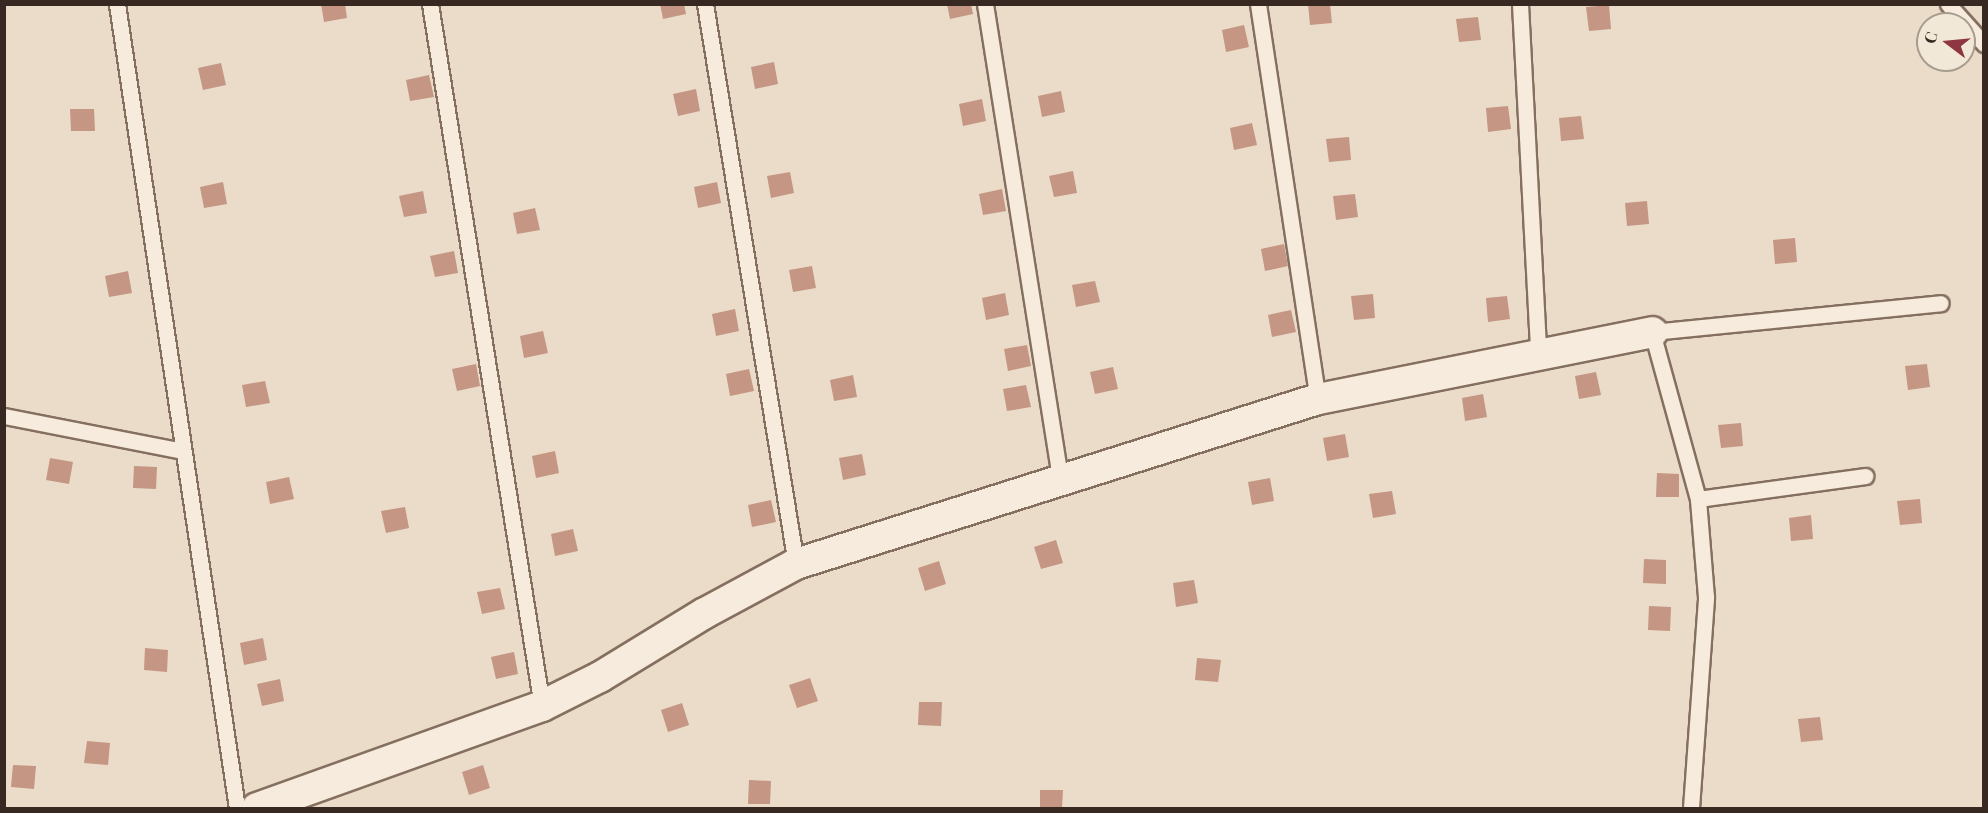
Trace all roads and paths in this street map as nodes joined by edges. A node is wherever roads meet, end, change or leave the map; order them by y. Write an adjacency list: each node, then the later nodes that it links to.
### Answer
1 (117, 4): 14 (lane)
2 (430, 4): 19 (lane)
3 (705, 4): 18 (lane)
4 (985, 4): 16 (lane)
5 (1258, 4): 12 (lane)
6 (1520, 4): 11 (lane)
7 (1948, 4): 8 (lane)
8 (1983, 44)
9 (1941, 303): 10 (lane)
10 (1652, 332): 11 (street); 17 (lane)
11 (1538, 352): 12 (street)
12 (1318, 399): 16 (street)
13 (4, 416): 14 (lane)
14 (183, 451): 20 (lane)
15 (1865, 476): 17 (lane)
16 (1061, 483): 18 (street)
17 (1698, 499): 22 (lane)
18 (796, 564): 19 (street)
19 (542, 706): 21 (street)
20 (237, 808)
21 (256, 808)
22 (1691, 808)

